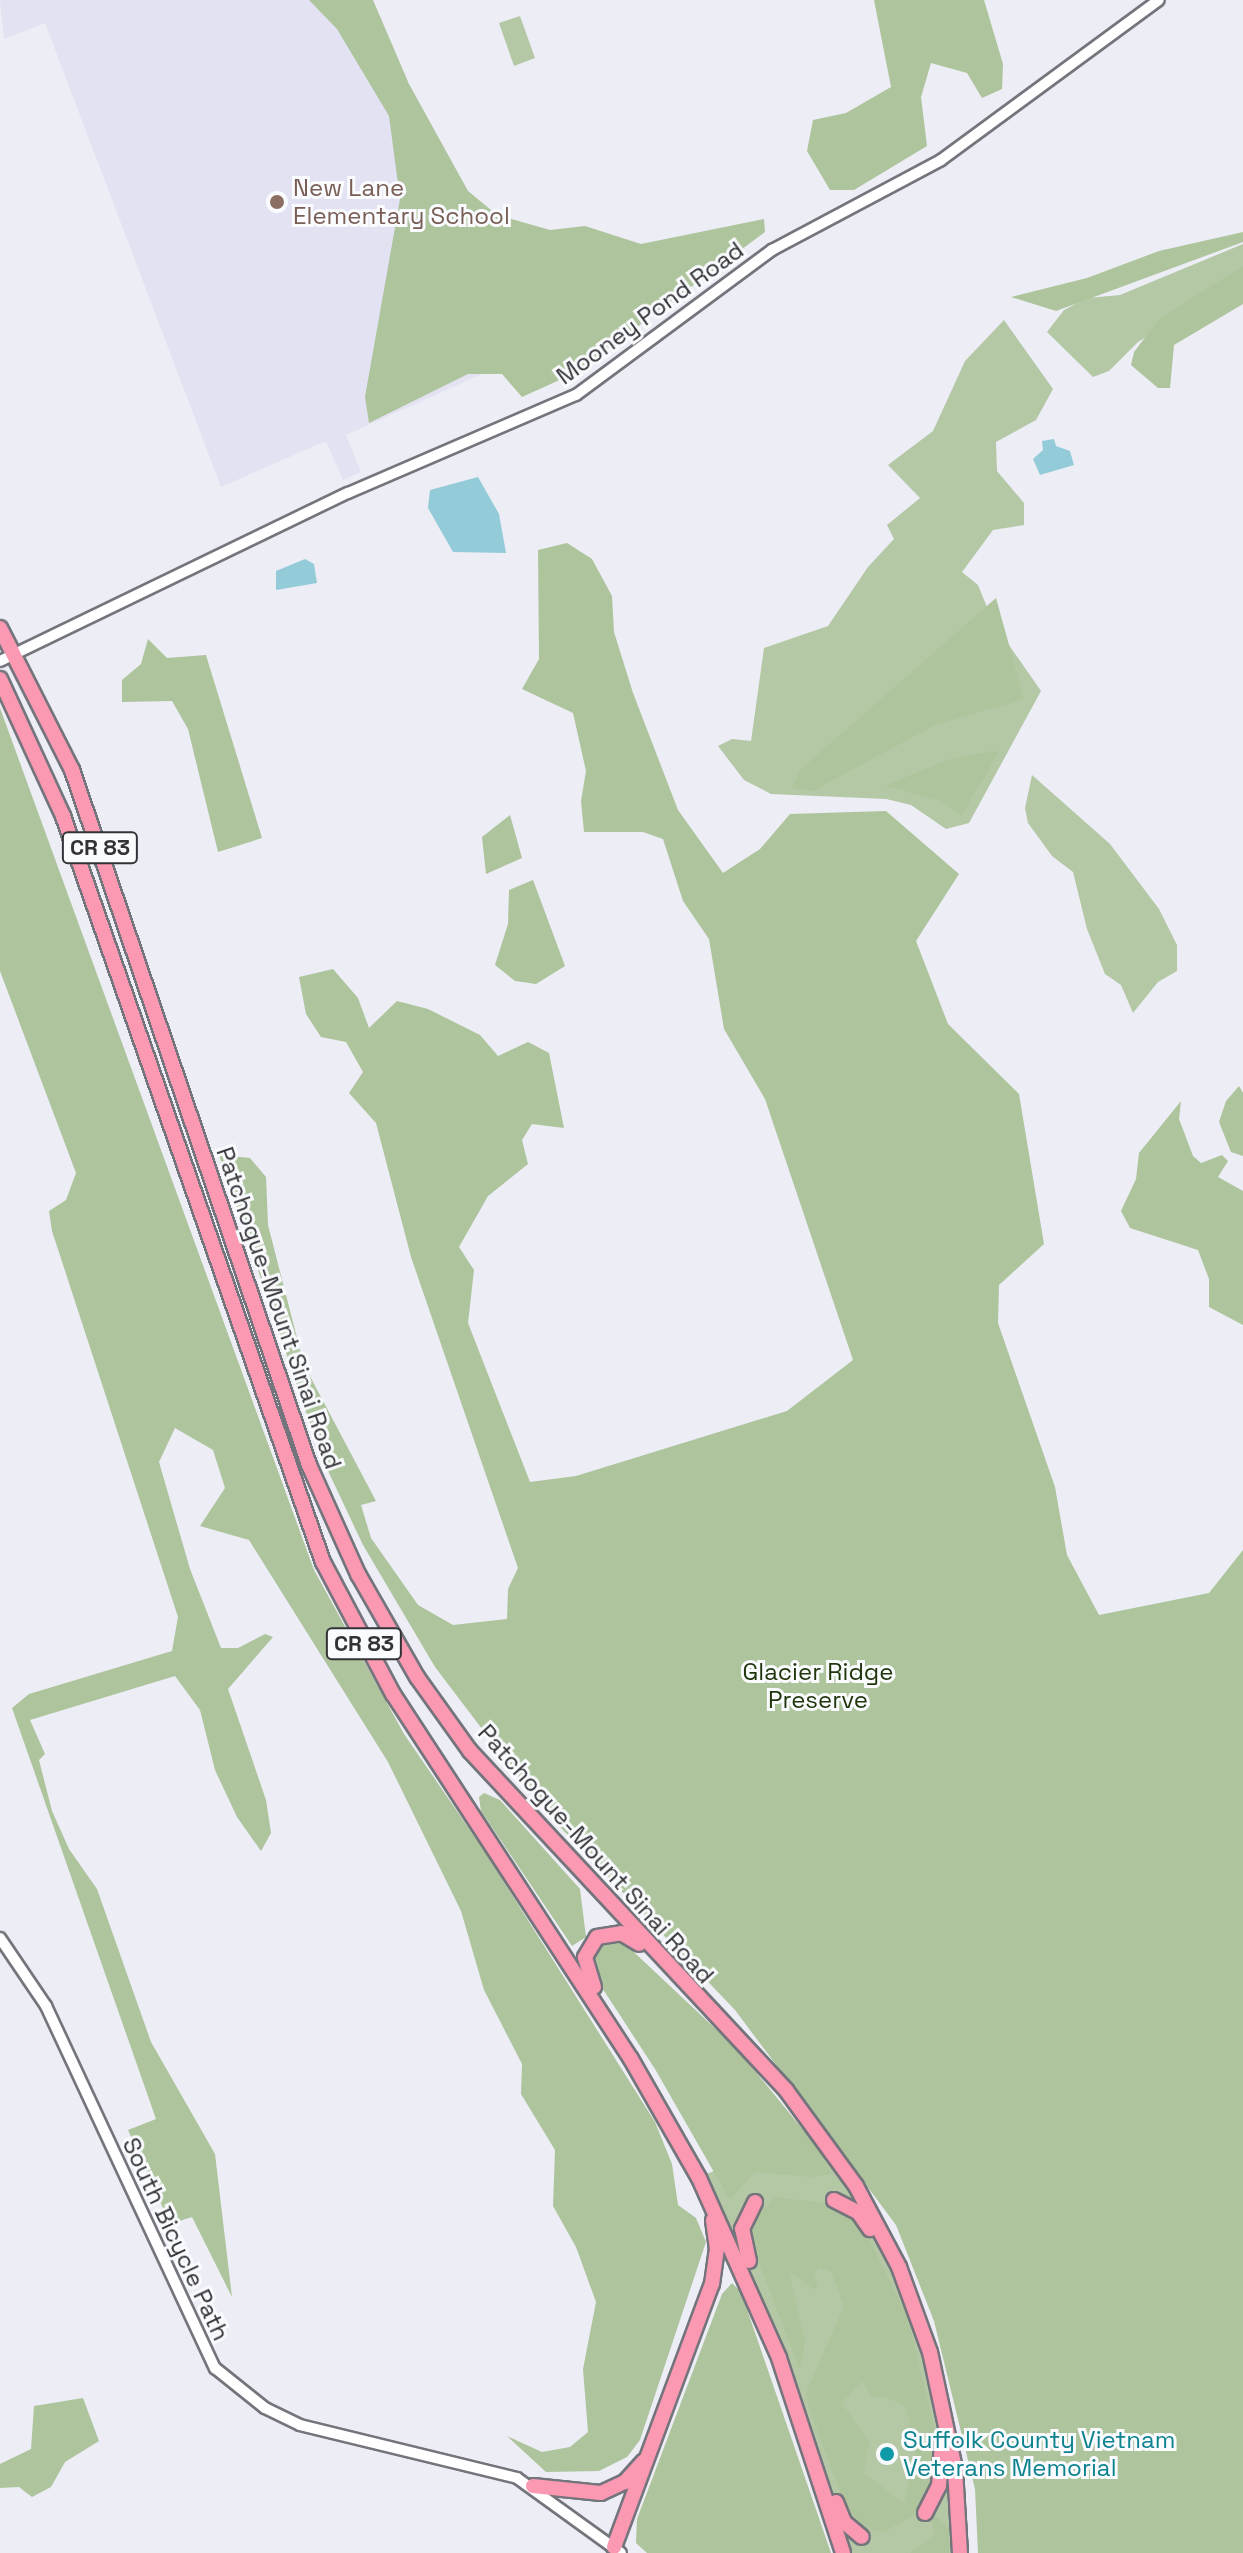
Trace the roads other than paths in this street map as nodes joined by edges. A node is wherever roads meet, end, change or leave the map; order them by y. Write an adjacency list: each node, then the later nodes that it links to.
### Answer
1 (1159, 0): 3 (street, Mooney Pond Road)
2 (0, 628): 3 (highway, Patchogue-Mount Sinai Road / CR 83)
3 (15, 653): 4 (street, Mooney Pond Road); 7 (highway, Patchogue-Mount Sinai Road / CR 83)
4 (0, 661)
5 (0, 679): 8 (highway, Patchogue-Mount Sinai Road / CR 83)
6 (0, 1938): 17 (street, South Bicycle Path)
7 (706, 2007): 8 (highway); 12 (highway, Patchogue-Mount Sinai Road / CR 83)
8 (631, 2059): 9 (highway, Patchogue-Mount Sinai Road / CR 83)
9 (699, 2178): 13 (highway, Patchogue-Mount Sinai Road / CR 83); 16 (highway)
10 (834, 2200): 12 (highway)
11 (755, 2202): 13 (highway)
12 (899, 2267): 14 (highway, Patchogue-Mount Sinai Road / CR 83)
13 (766, 2323): 15 (highway, Patchogue-Mount Sinai Road / CR 83)
14 (938, 2382): 18 (highway); 22 (highway, Patchogue-Mount Sinai Road / CR 83)
15 (807, 2436): 19 (highway); 21 (highway, Patchogue-Mount Sinai Road / CR 83)
16 (653, 2447): 17 (highway); 20 (highway)
17 (533, 2486): 20 (street, South Bicycle Path)
18 (925, 2513)
19 (862, 2537)
20 (618, 2550)
21 (843, 2553)
22 (960, 2553)

